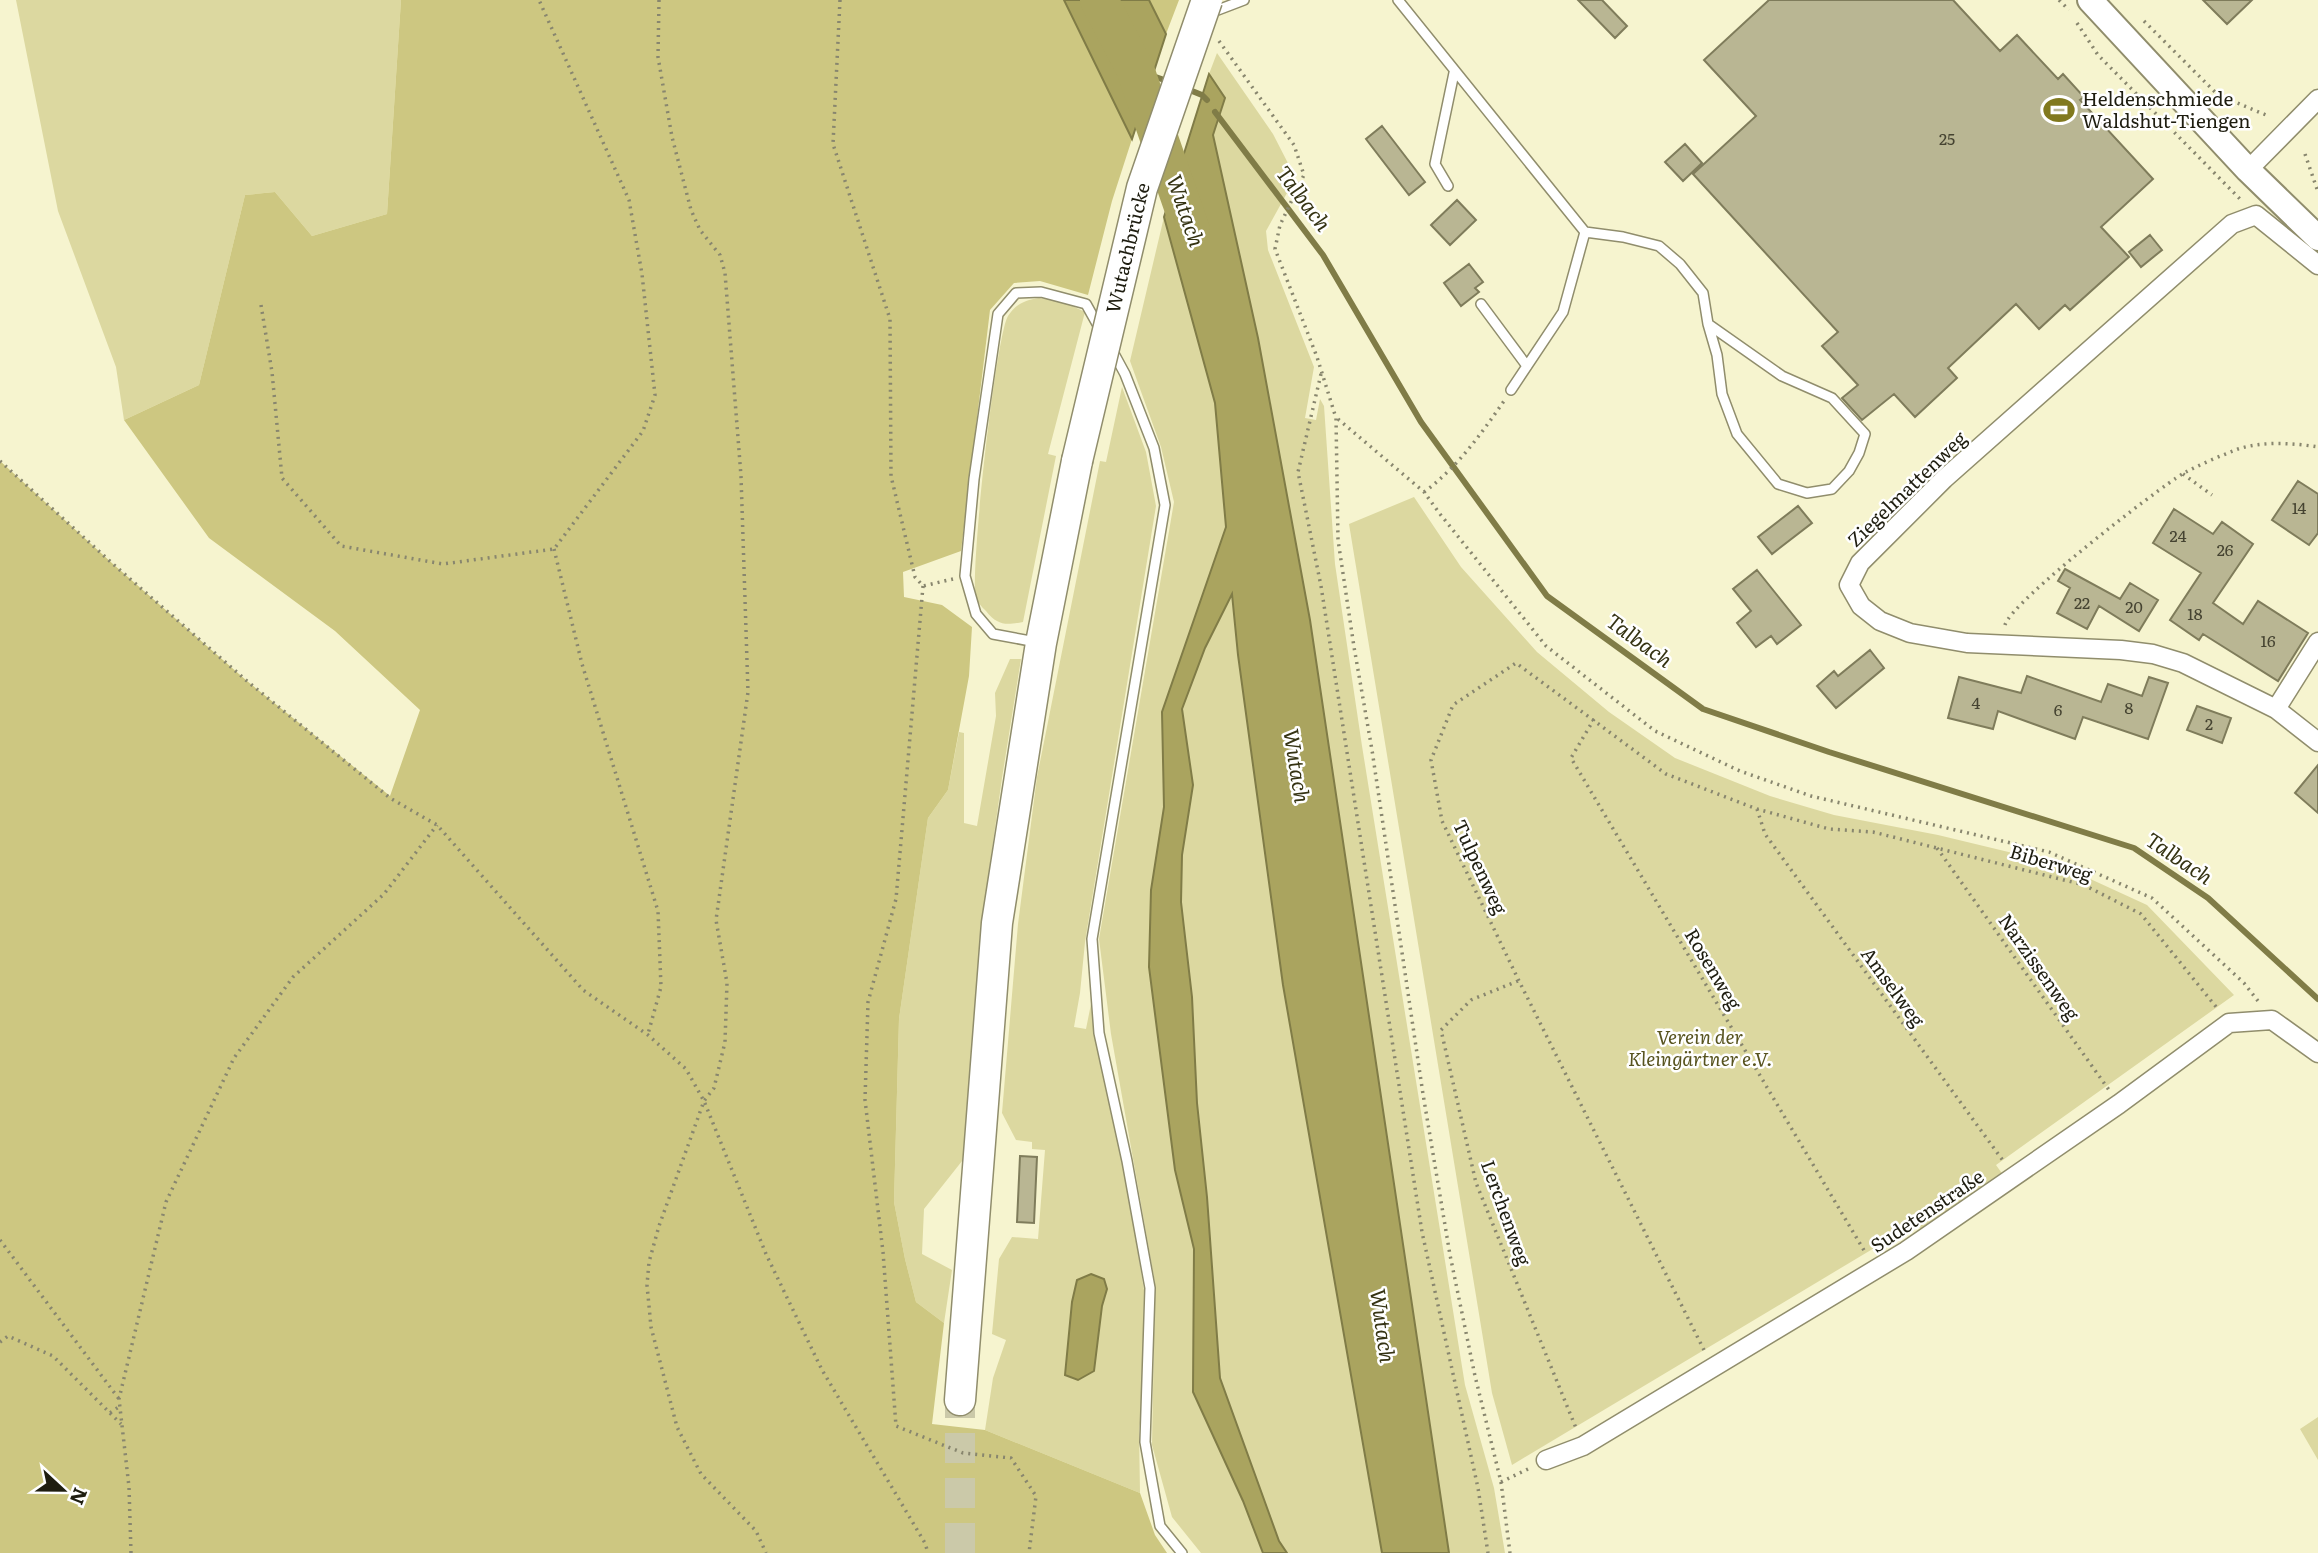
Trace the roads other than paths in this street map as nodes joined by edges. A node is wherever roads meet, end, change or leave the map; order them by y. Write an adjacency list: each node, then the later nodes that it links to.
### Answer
1 (1244, 0): 4 (lane)
2 (1398, 0): 5 (lane)
3 (2090, 0): 7 (main road)
4 (1203, 8): 17 (highway, Wutachbrücke, bridge)
5 (1454, 72): 8 (lane); 9 (lane)
6 (2318, 99): 7 (street)
7 (2248, 170): 10 (main road)
8 (1448, 186)
9 (1584, 232): 13 (lane); 14 (lane)
10 (2318, 238)
11 (2318, 265): 18 (street, Ziegelmattenweg)
12 (1481, 304): 14 (lane)
13 (1708, 324): 13 (lane)
14 (1527, 366): 15 (lane)
15 (1511, 390)
16 (2318, 642): 18 (street)
17 (1041, 643): 21 (highway, Wutachbrücke); 23 (lane)
18 (2276, 709): 19 (street, Ziegelmattenweg)
19 (2318, 742)
20 (2318, 1053): 22 (street, Sudetenstraße)
21 (960, 1400)
22 (1546, 1460)
23 (1182, 1553)

